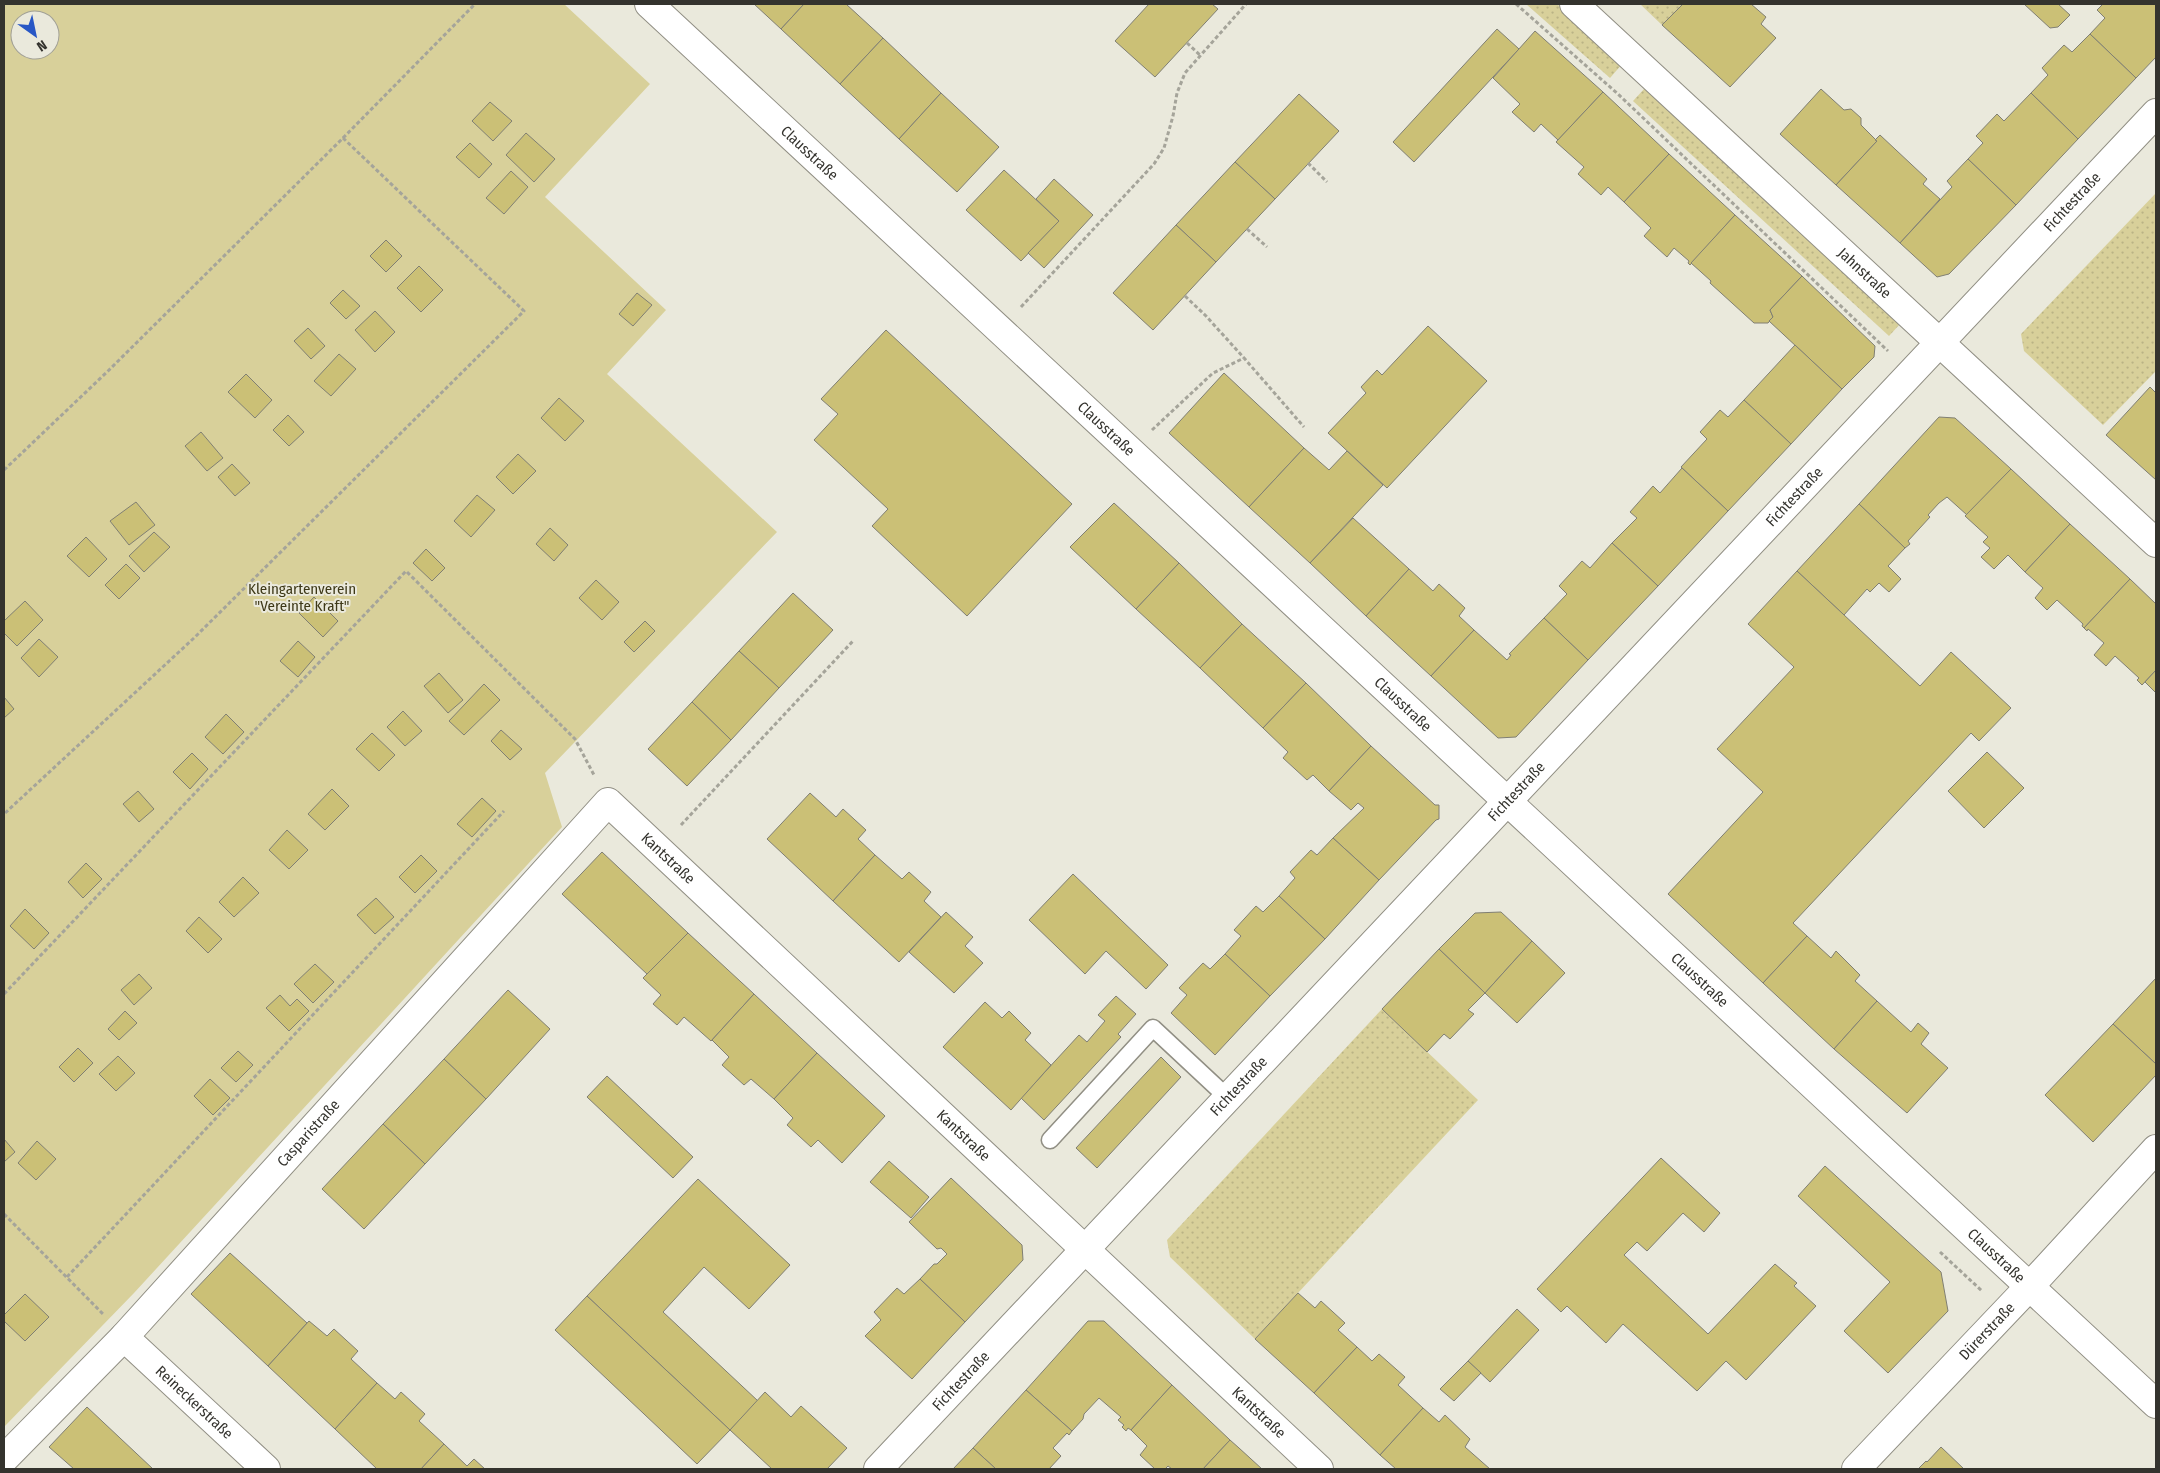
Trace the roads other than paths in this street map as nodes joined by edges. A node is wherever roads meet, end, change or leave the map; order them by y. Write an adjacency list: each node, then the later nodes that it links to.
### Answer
1 (649, 4): 6 (street, Clausstraße)
2 (1574, 4): 4 (street, Jahnstraße)
3 (2156, 113): 4 (street, Fichtestraße)
4 (1940, 343): 5 (street, Jahnstraße); 6 (street, Fichtestraße)
5 (2156, 543)
6 (1507, 801): 8 (street, Fichtestraße); 12 (street, Clausstraße)
7 (608, 802): 11 (street, Kantstraße); 13 (street, Casparistraße)
8 (1228, 1098): 9 (lane); 11 (street, Fichtestraße)
9 (1050, 1140)
10 (2156, 1149): 12 (street, Dürerstraße)
11 (1086, 1249): 17 (street, Fichtestraße); 18 (street, Kantstraße)
12 (2030, 1286): 14 (street, Clausstraße); 19 (street, Dürerstraße)
13 (124, 1337): 15 (street, Casparistraße); 16 (street, Reineckerstraße)
14 (2156, 1404)
15 (4, 1459)
16 (266, 1469)
17 (878, 1469)
18 (1320, 1469)
19 (1856, 1469)

